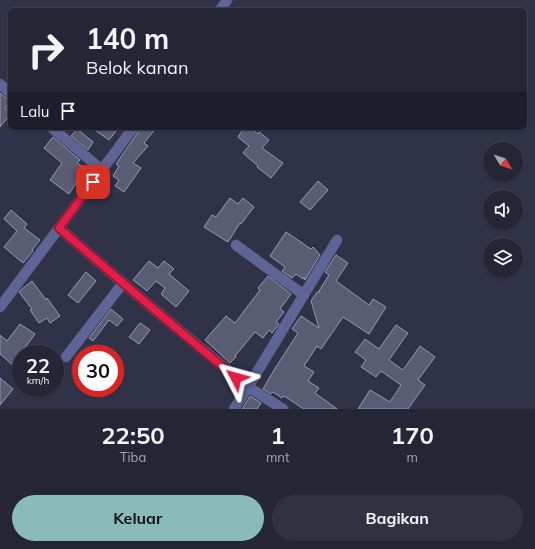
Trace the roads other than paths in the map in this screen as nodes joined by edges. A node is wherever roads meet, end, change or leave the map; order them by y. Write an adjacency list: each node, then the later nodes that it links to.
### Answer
1 (0, 84): 2 (street)
2 (8, 90)
3 (54, 130): 5 (street)
4 (132, 130): 5 (street)
5 (102, 170): 6 (street)
6 (59, 228): 9 (street); 11 (street)
7 (337, 240): 10 (street)
8 (236, 245): 10 (street)
9 (123, 283): 12 (street); 13 (street)
10 (304, 295): 13 (street)
11 (0, 307)
12 (66, 357)
13 (248, 387): 14 (street); 15 (street)
14 (234, 409)
15 (283, 409)

